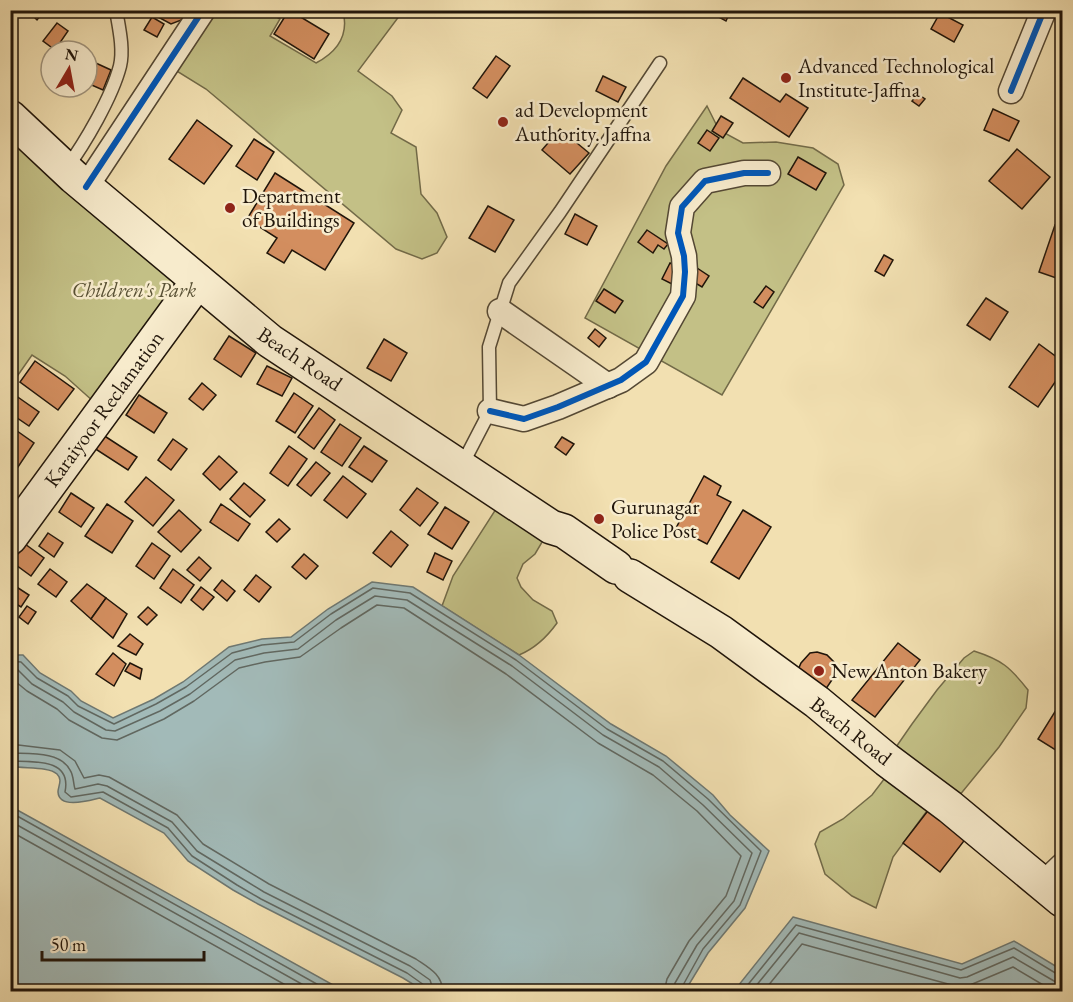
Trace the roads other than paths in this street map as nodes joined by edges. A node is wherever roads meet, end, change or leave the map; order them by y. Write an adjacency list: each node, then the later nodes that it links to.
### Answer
1 (116, 10): 8 (lane)
2 (203, 10): 8 (street)
3 (1044, 10): 5 (street)
4 (660, 63): 10 (lane)
5 (1011, 91)
6 (10, 117): 8 (main road, Beach Road)
7 (768, 173): 11 (street)
8 (76, 178): 9 (main road, Beach Road)
9 (198, 281): 13 (main road, Beach Road); 14 (main road, Karaiyoor Reclamation)
10 (500, 311): 11 (street); 12 (lane)
11 (608, 386): 12 (street)
12 (490, 411): 13 (lane)
13 (462, 466): 15 (main road, Beach Road)
14 (10, 538)
15 (1056, 883)

